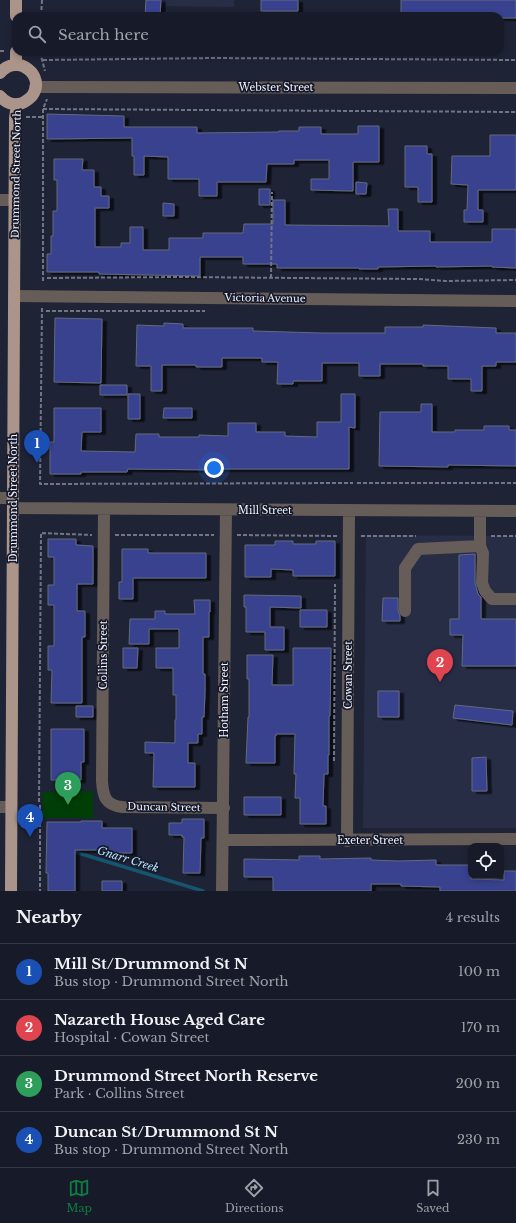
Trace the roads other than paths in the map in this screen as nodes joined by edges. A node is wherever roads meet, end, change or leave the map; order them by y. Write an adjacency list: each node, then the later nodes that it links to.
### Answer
1 (16, 0): 2 (main road)
2 (16, 12)
3 (16, 56): 4 (main road)
4 (16, 64): 5 (main road); 6 (main road)
5 (0, 73)
6 (35, 87): 7 (street, Webster Street); 9 (main road)
7 (516, 88)
8 (0, 96): 9 (main road)
9 (17, 104): 11 (main road, Drummond Street North)
10 (0, 200): 11 (street)
11 (14, 200): 12 (main road, Drummond Street North)
12 (14, 296): 13 (street, Victoria Avenue); 15 (main road, Drummond Street North)
13 (516, 301)
14 (0, 498): 15 (street, Mill Street)
15 (13, 503): 16 (street, Mill Street); 25 (main road, Drummond Street North)
16 (104, 509): 17 (street, Mill Street); 24 (street, Collins Street)
17 (226, 510): 18 (street, Mill Street); 26 (street, Hotham Street)
18 (349, 510): 19 (street, Mill Street); 29 (street, Cowan Street)
19 (480, 510): 20 (street, Mill Street); 21 (street)
20 (516, 511)
21 (480, 546): 22 (street); 23 (street)
22 (516, 600)
23 (405, 611)
24 (107, 801): 26 (street, Duncan Street)
25 (6, 807): 30 (main road, Drummond Street North)
26 (224, 808): 28 (street, Hotham Street)
27 (516, 839): 29 (street, Exeter Street)
28 (223, 840): 29 (street, Exeter Street); 31 (street, Hotham Street)
29 (347, 841)
30 (11, 891)
31 (222, 891)

